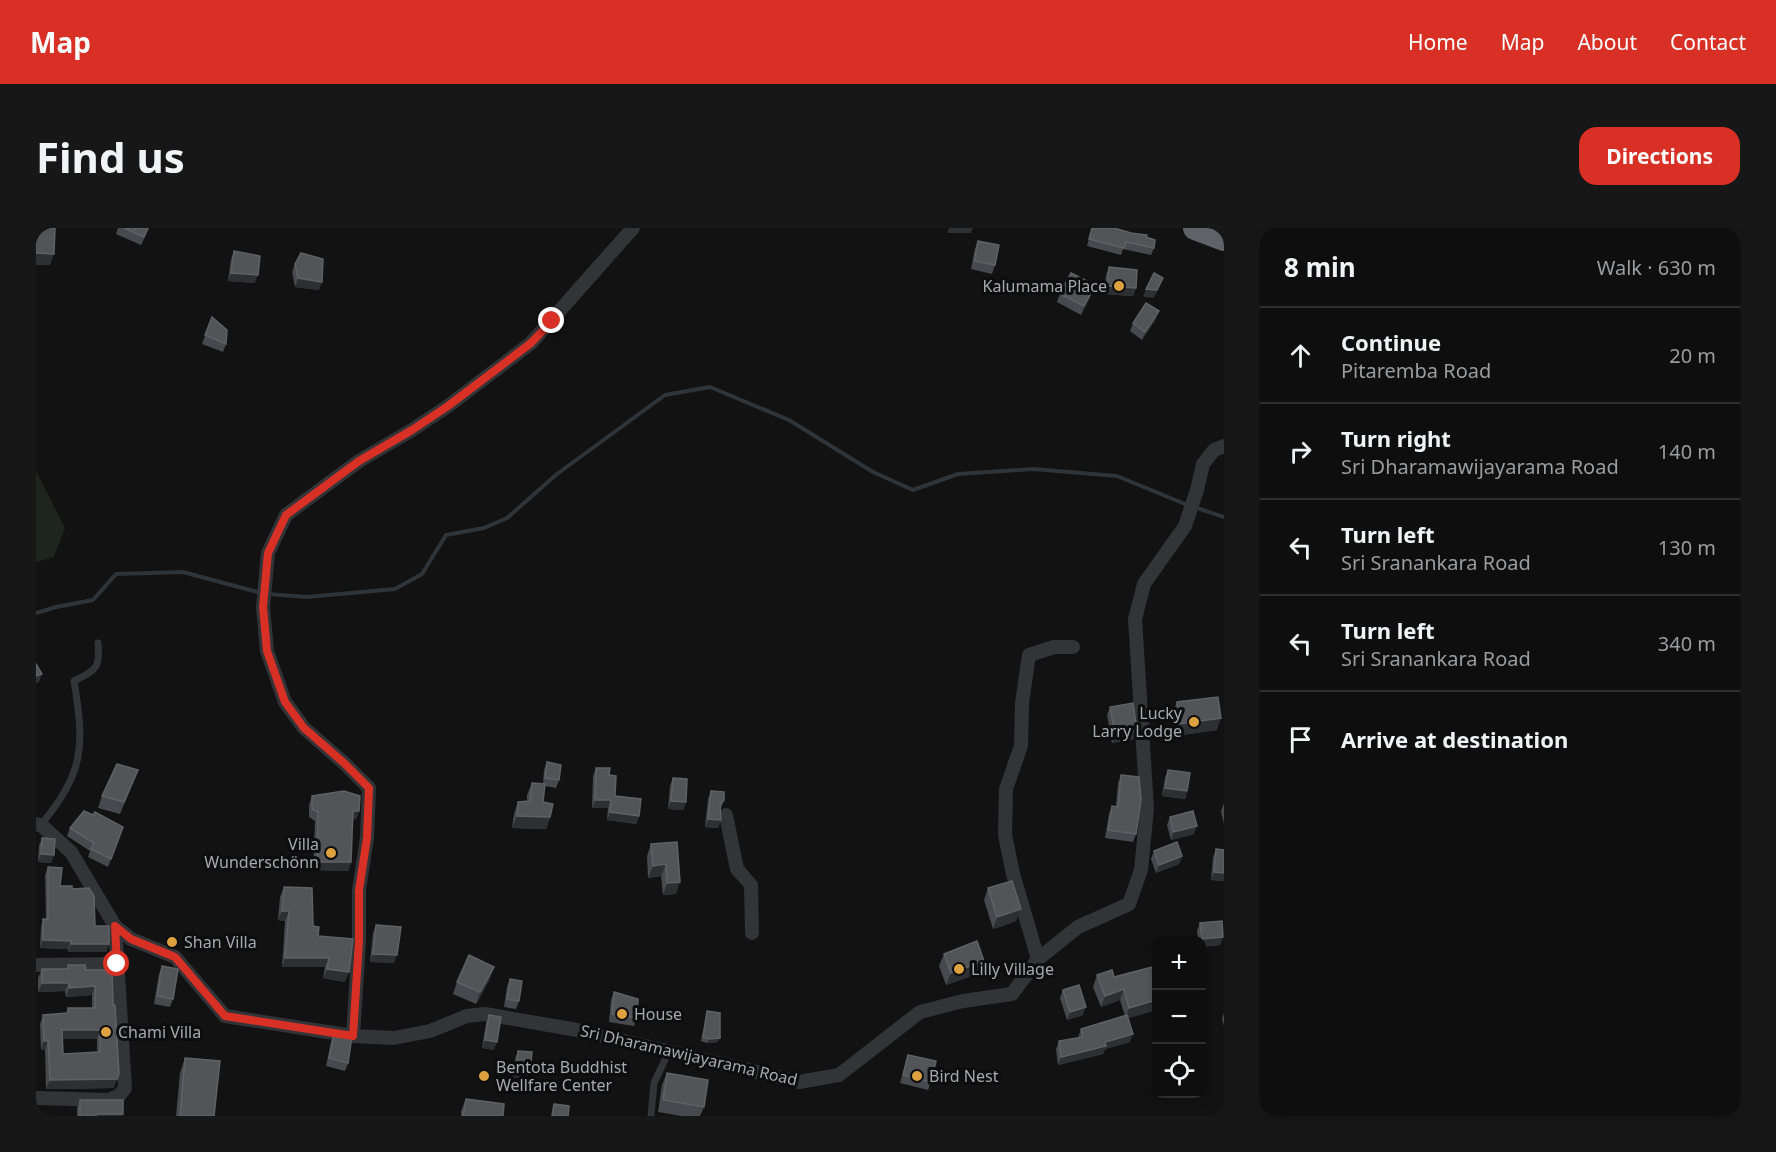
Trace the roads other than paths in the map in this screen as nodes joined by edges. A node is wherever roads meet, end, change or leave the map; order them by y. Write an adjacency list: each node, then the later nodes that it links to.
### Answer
1 (633, 228): 14 (street)
2 (1195, 228): 3 (highway)
3 (1224, 239)
4 (1224, 446): 11 (street, Sri Dharamawijayarama Road)
5 (98, 643): 8 (lane)
6 (1073, 648): 11 (street)
7 (726, 815): 10 (street)
8 (38, 825): 9 (street, Sri Dharamawijayarama Road)
9 (115, 926): 12 (street); 14 (street, Sri Dharamawijayarama Road)
10 (752, 933)
11 (1038, 959): 15 (street, Sri Dharamawijayarama Road)
12 (117, 964): 13 (street); 16 (street)
13 (36, 965)
14 (353, 1036): 15 (street, Sri Dharamawijayarama Road)
15 (669, 1051): 17 (lane)
16 (36, 1098)
17 (651, 1116)

